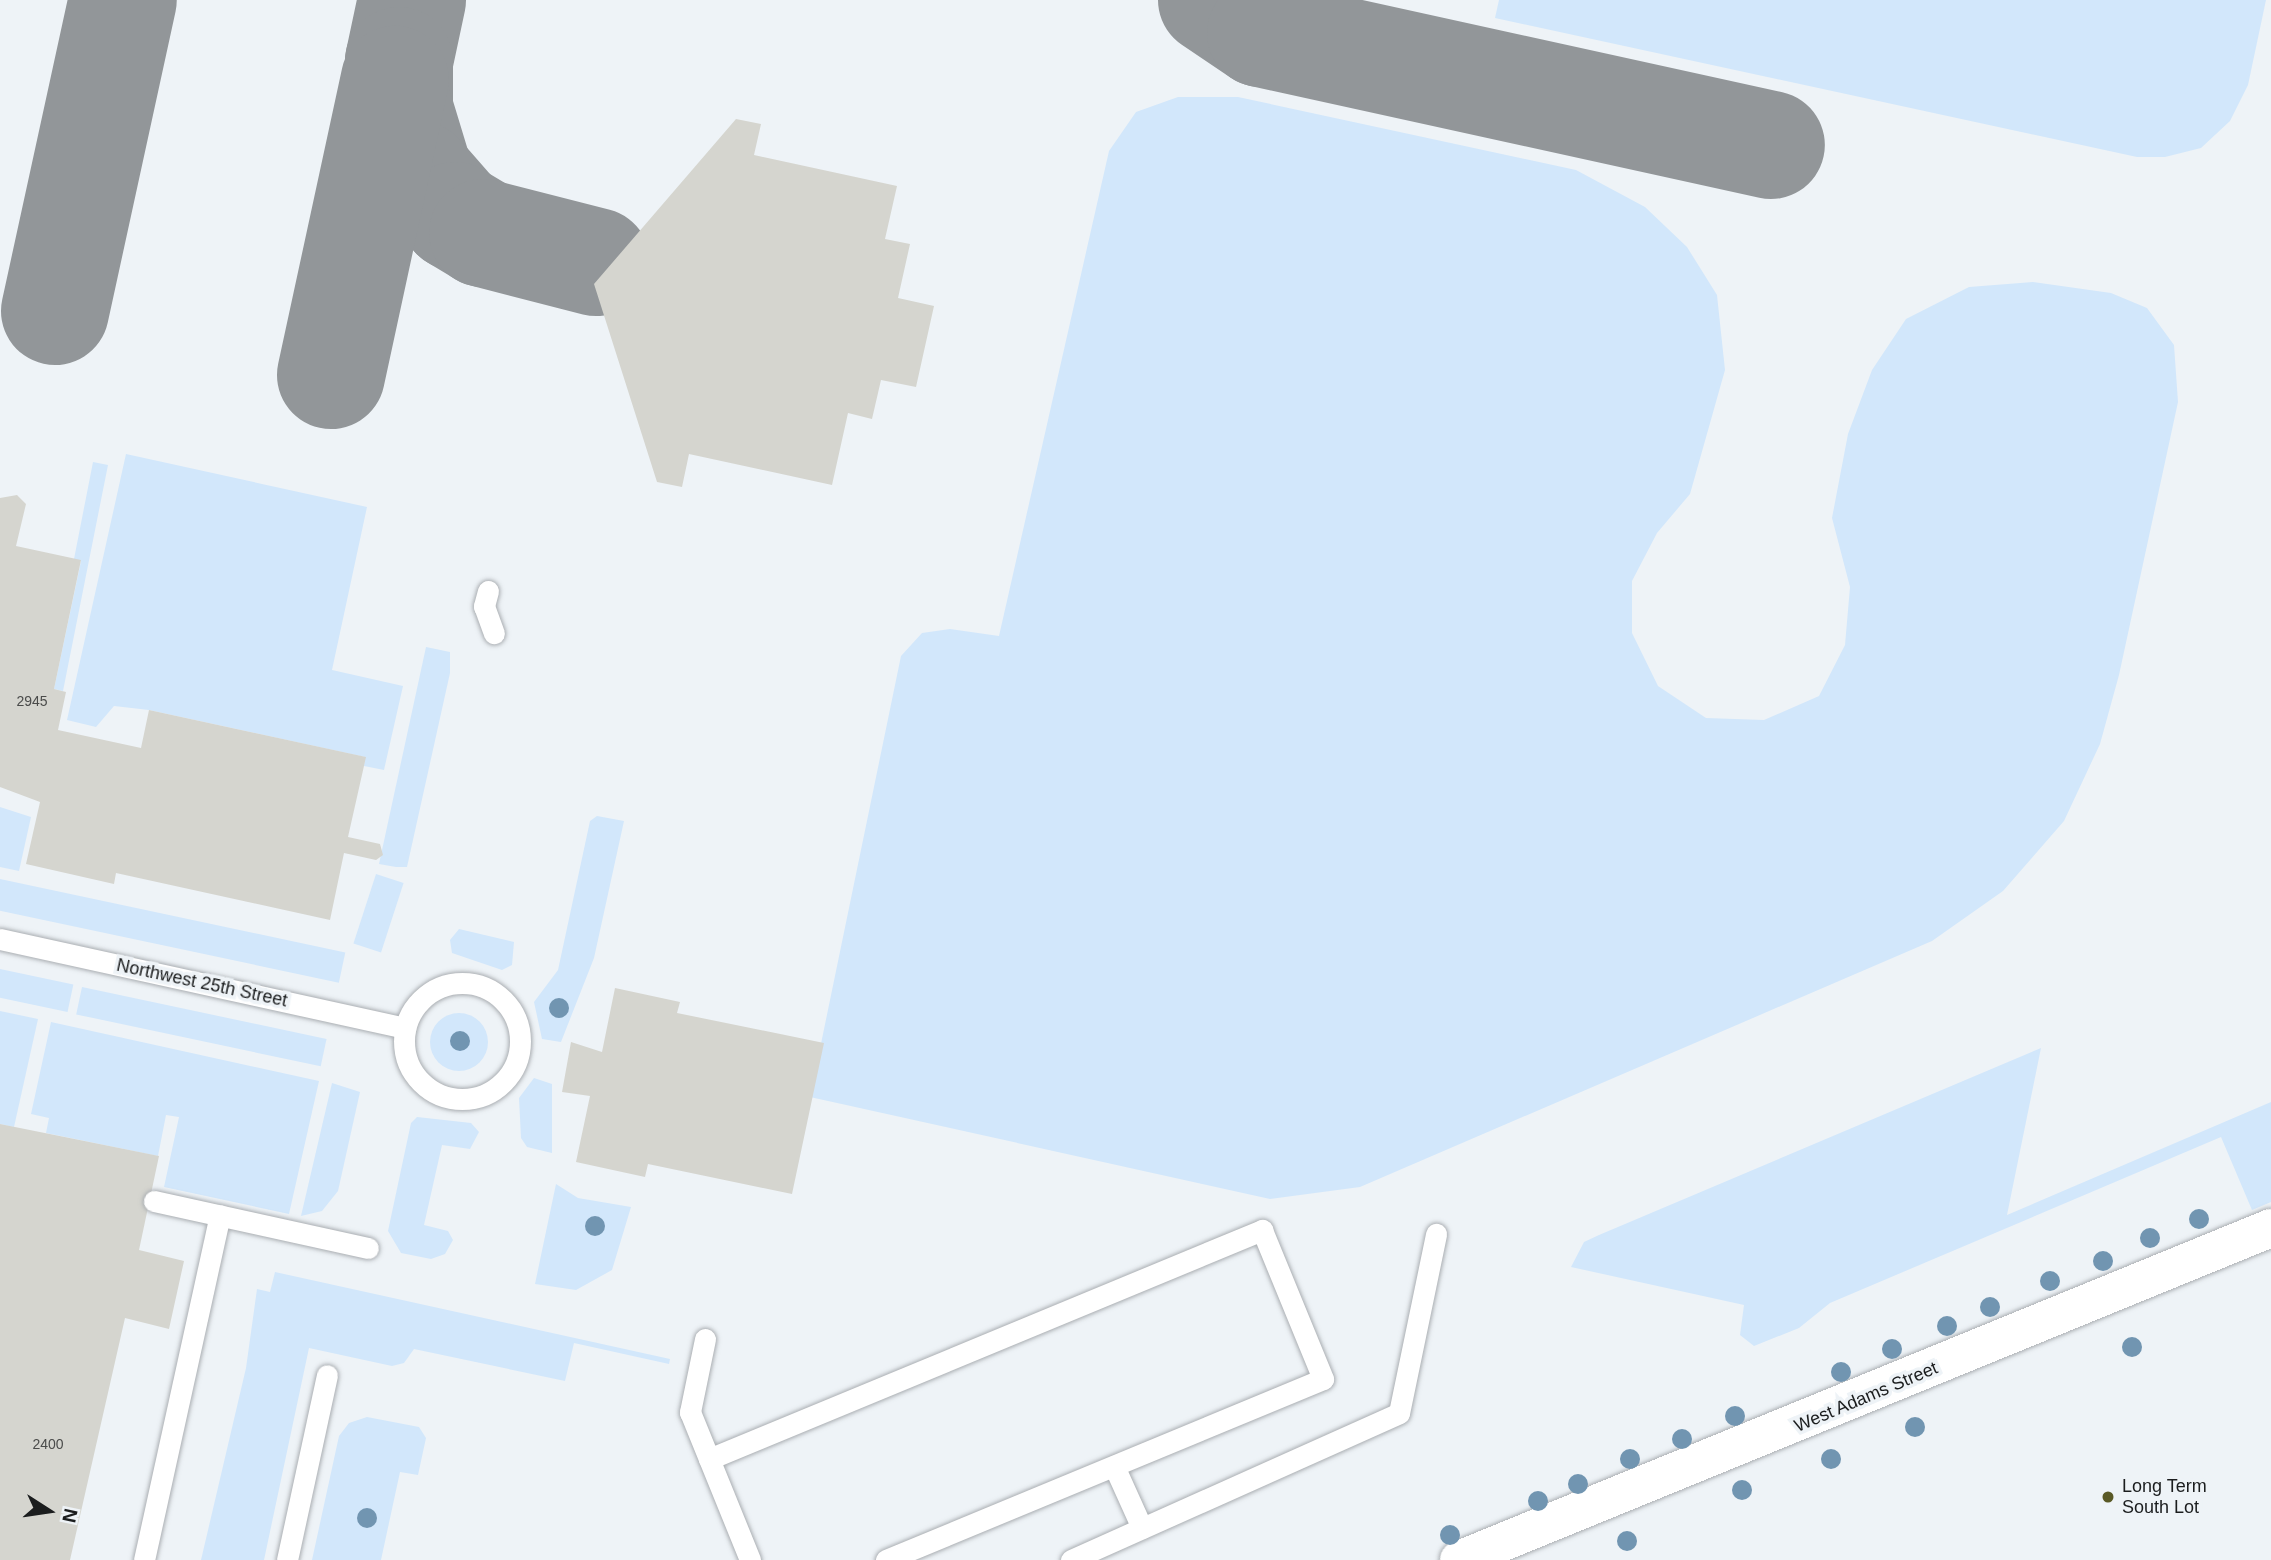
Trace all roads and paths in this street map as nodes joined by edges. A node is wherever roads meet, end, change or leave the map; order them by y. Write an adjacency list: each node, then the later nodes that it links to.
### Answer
1 (488, 591): 2 (lane)
2 (494, 633)
3 (0, 939): 4 (lane, Northwest 25th Street)
4 (405, 1027): 4 (lane)
5 (154, 1201): 6 (lane)
6 (220, 1215): 9 (lane); 15 (lane)
7 (2271, 1228): 20 (street, West Adams Street)
8 (1436, 1234): 14 (lane)
9 (368, 1248)
10 (705, 1339): 12 (lane)
11 (327, 1375): 16 (lane)
12 (709, 1460): 13 (lane); 17 (lane)
13 (1114, 1465): 14 (lane); 18 (lane)
14 (1142, 1528): 19 (lane)
15 (144, 1560)
16 (287, 1560)
17 (750, 1560)
18 (886, 1560)
19 (1071, 1560)
20 (1459, 1560)

